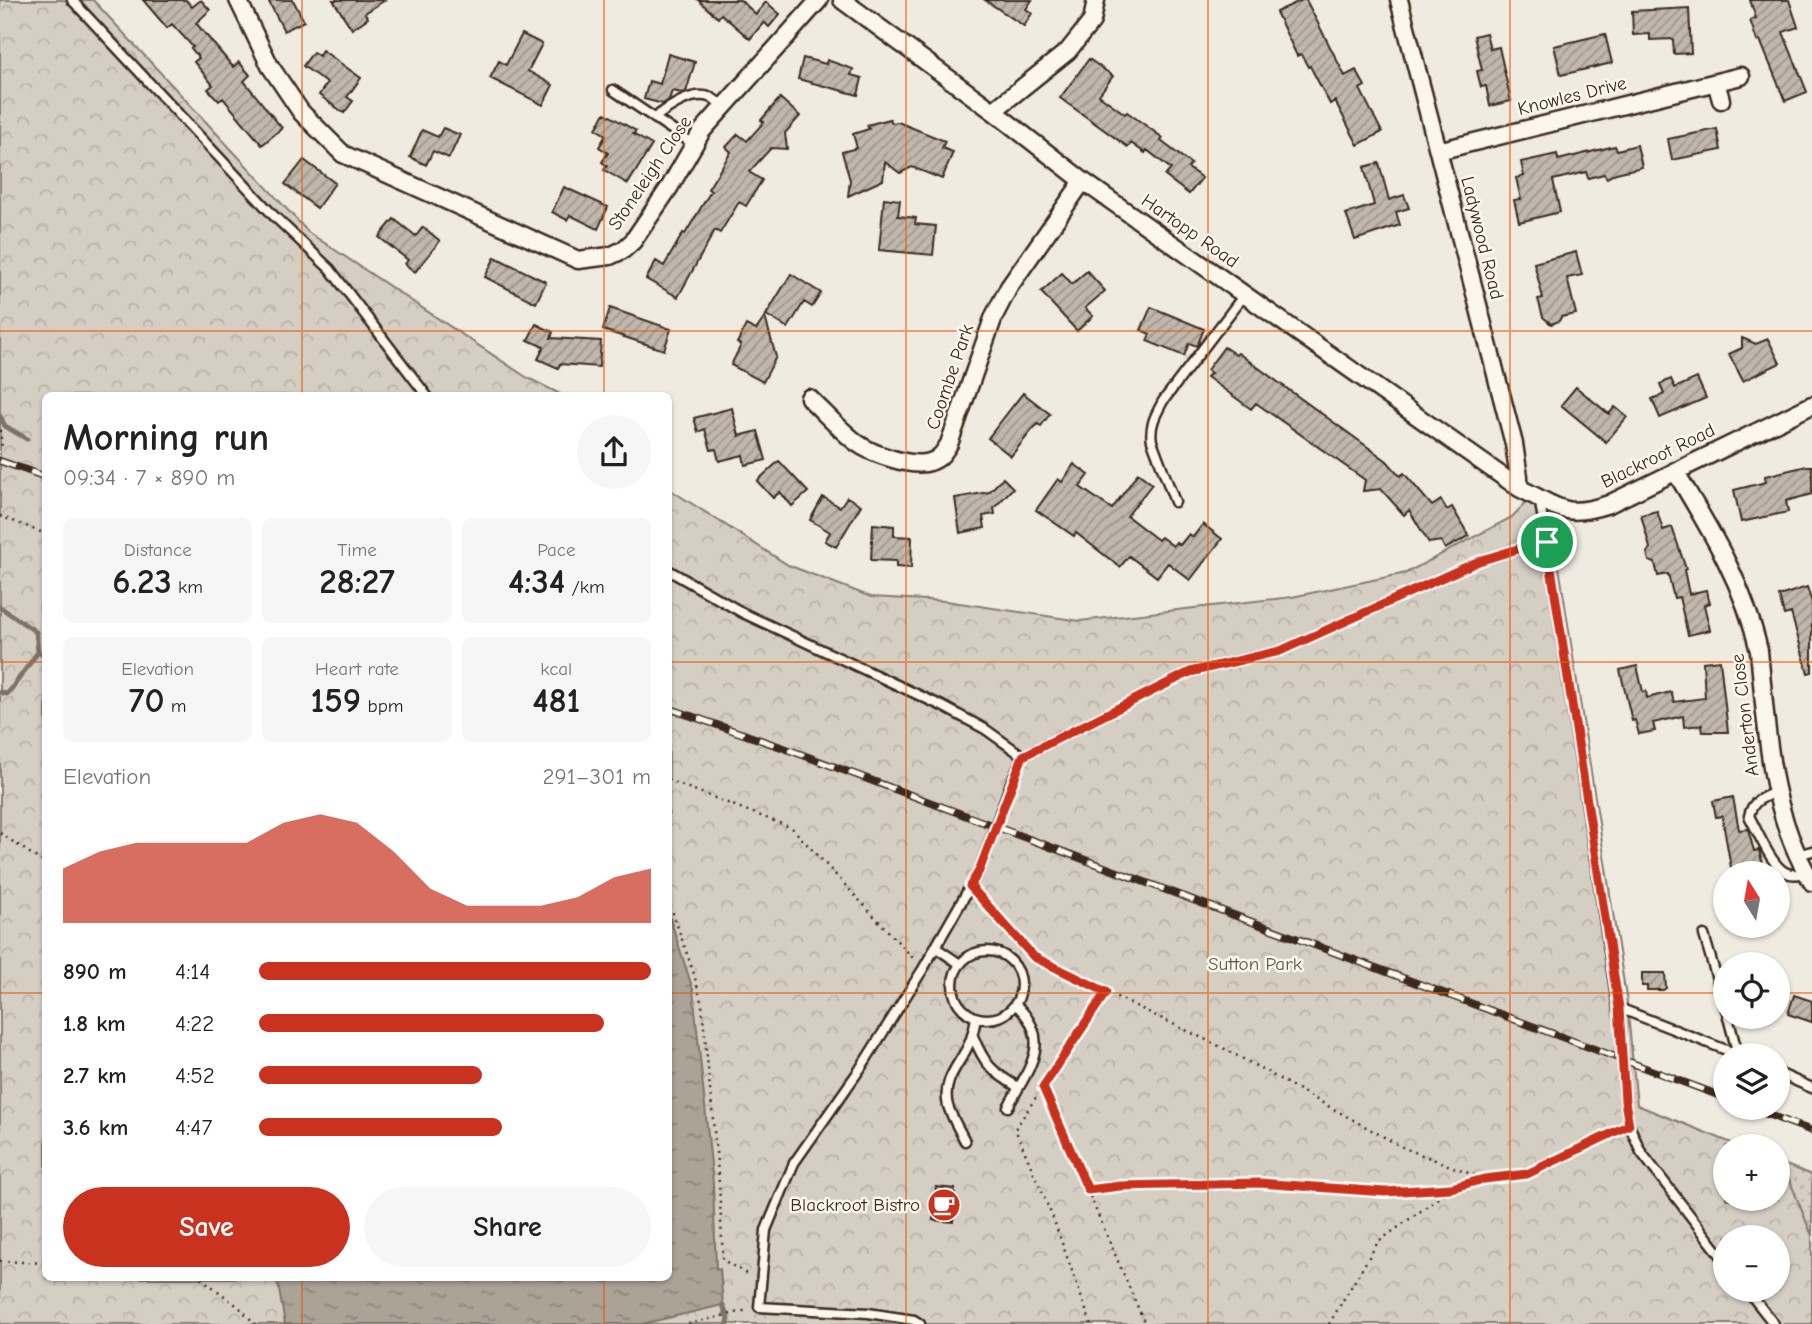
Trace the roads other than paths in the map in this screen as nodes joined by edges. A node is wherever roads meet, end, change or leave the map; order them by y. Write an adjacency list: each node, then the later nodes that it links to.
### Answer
1 (72, 0): 18 (lane)
2 (238, 0): 14 (street, Stoneleigh Close)
3 (819, 0): 11 (street, Stoneleigh Close)
4 (842, 0): 12 (street, Hartopp Road)
5 (1096, 0): 12 (street)
6 (1399, 0): 15 (street, Ladywood Road)
7 (1741, 76): 8 (street, Knowles Drive)
8 (1716, 82): 10 (street); 15 (street, Knowles Drive)
9 (614, 90): 13 (lane)
10 (1721, 100)
11 (724, 107): 13 (lane); 14 (street, Stoneleigh Close)
12 (993, 111): 16 (street, Hartopp Road)
13 (654, 118): 14 (lane)
14 (693, 144)
15 (1438, 151): 22 (street, Ladywood Road)
16 (1083, 181): 17 (street, Hartopp Road); 19 (street, Coombe Park)
17 (1244, 295): 22 (street, Hartopp Road); 24 (lane)
18 (424, 392)
19 (808, 398)
20 (1812, 405): 21 (street, Blackroot Road)
21 (1675, 471): 23 (street, Blackroot Road); 28 (street, Anderton Close)
22 (1519, 488): 23 (street, Blackroot Road)
23 (1539, 498): 25 (lane)
24 (1175, 502)
25 (1547, 542): 27 (lane); 36 (lane)
26 (672, 572): 27 (lane)
27 (1023, 756): 32 (lane, bridge)
28 (1776, 792): 29 (street, Anderton Close); 30 (lane)
29 (1805, 853): 30 (street, Anderton Close)
30 (1809, 878)
31 (1704, 935): 34 (lane)
32 (935, 947): 33 (lane); 47 (lane)
33 (960, 964): 35 (lane); 37 (lane)
34 (1713, 966)
35 (1016, 1004): 37 (lane); 41 (lane)
36 (1619, 1008): 39 (lane); 45 (lane, bridge)
37 (976, 1018): 38 (lane)
38 (973, 1036): 41 (lane); 44 (lane)
39 (1713, 1045)
40 (1790, 1078): 42 (lane)
41 (1018, 1087): 43 (lane)
42 (1812, 1088)
43 (1008, 1107)
44 (965, 1141)
45 (1713, 1246)
46 (1757, 1302): 48 (lane)
47 (920, 1324)
48 (1774, 1324)

